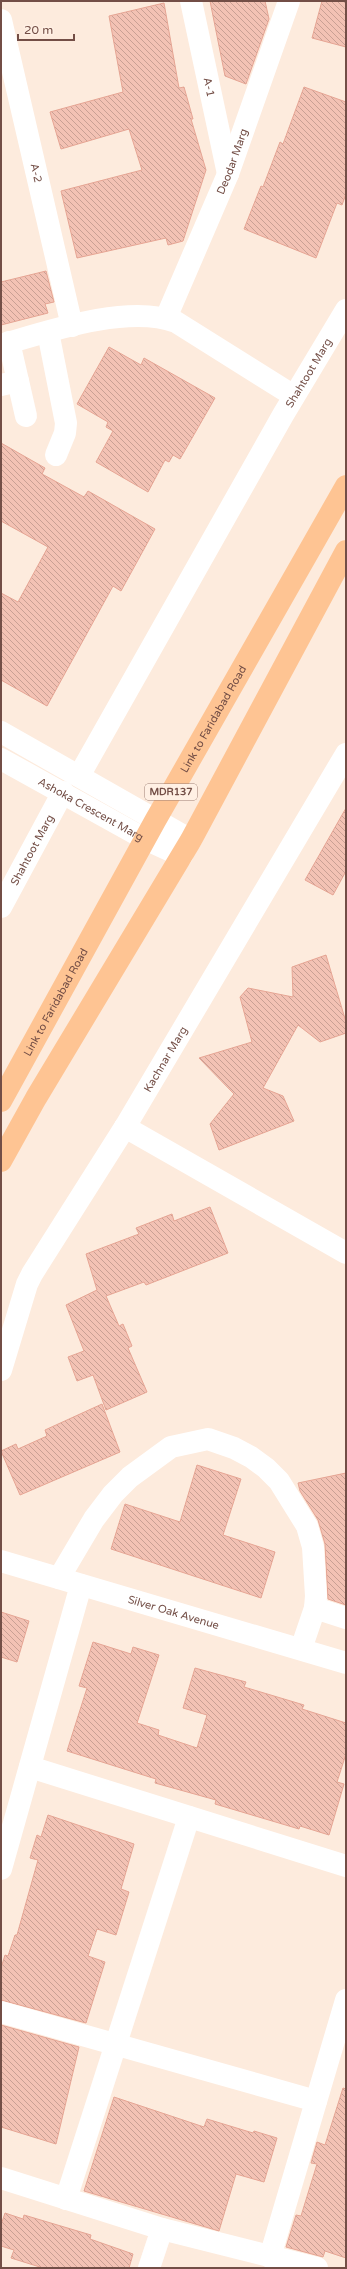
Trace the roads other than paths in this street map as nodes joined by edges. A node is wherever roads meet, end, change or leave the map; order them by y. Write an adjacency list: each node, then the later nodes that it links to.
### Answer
1 (191, 1): 4 (street, A-1)
2 (289, 1): 4 (street, Deodar Marg)
3 (1, 20): 7 (street, A-2)
4 (228, 174): 6 (street, Deodar Marg)
5 (346, 310): 11 (street, Shahtoot Marg)
6 (166, 318): 7 (street); 11 (street)
7 (72, 326): 8 (street)
8 (40, 334): 9 (street); 13 (street)
9 (5, 343): 10 (street)
10 (10, 383): 12 (street)
11 (294, 396): 19 (street, Shahtoot Marg)
12 (26, 416)
13 (52, 454)
14 (346, 486): 21 (main road, Link to Faridabad Road / MDR137)
15 (346, 551): 22 (main road, MDR137)
16 (1, 732): 19 (street)
17 (346, 754): 25 (street, Kachnar Marg)
18 (1, 759): 20 (street, Ashoka Crescent Marg)
19 (79, 776): 21 (street)
20 (63, 792): 21 (street, Ashoka Crescent Marg); 23 (street, Shahtoot Marg)
21 (150, 830): 22 (street); 24 (main road, Link to Faridabad Road / MDR137)
22 (186, 848): 26 (main road, MDR137)
23 (1, 907)
24 (1, 1101)
25 (125, 1127): 27 (street); 28 (street, Kachnar Marg)
26 (1, 1161)
27 (346, 1253)
28 (1, 1370)
29 (1, 1561): 30 (street, Silver Oak Avenue)
30 (59, 1578): 31 (street, Silver Oak Avenue); 32 (street)
31 (81, 1585): 34 (street, Silver Oak Avenue); 36 (street)
32 (315, 1608): 33 (street); 34 (street)
33 (346, 1618)
34 (301, 1649): 35 (street, Silver Oak Avenue)
35 (346, 1663)
36 (30, 1767): 37 (street); 39 (street)
37 (189, 1817): 38 (street); 42 (street)
38 (346, 1866)
39 (1, 1869)
40 (346, 2000): 43 (street)
41 (1, 2012): 42 (street)
42 (116, 2045): 43 (street); 45 (street)
43 (316, 2101): 47 (street)
44 (1, 2178): 45 (street)
45 (66, 2199): 46 (street)
46 (162, 2229): 47 (street); 48 (street)
47 (270, 2257): 49 (street)
48 (149, 2268)
49 (316, 2268)

